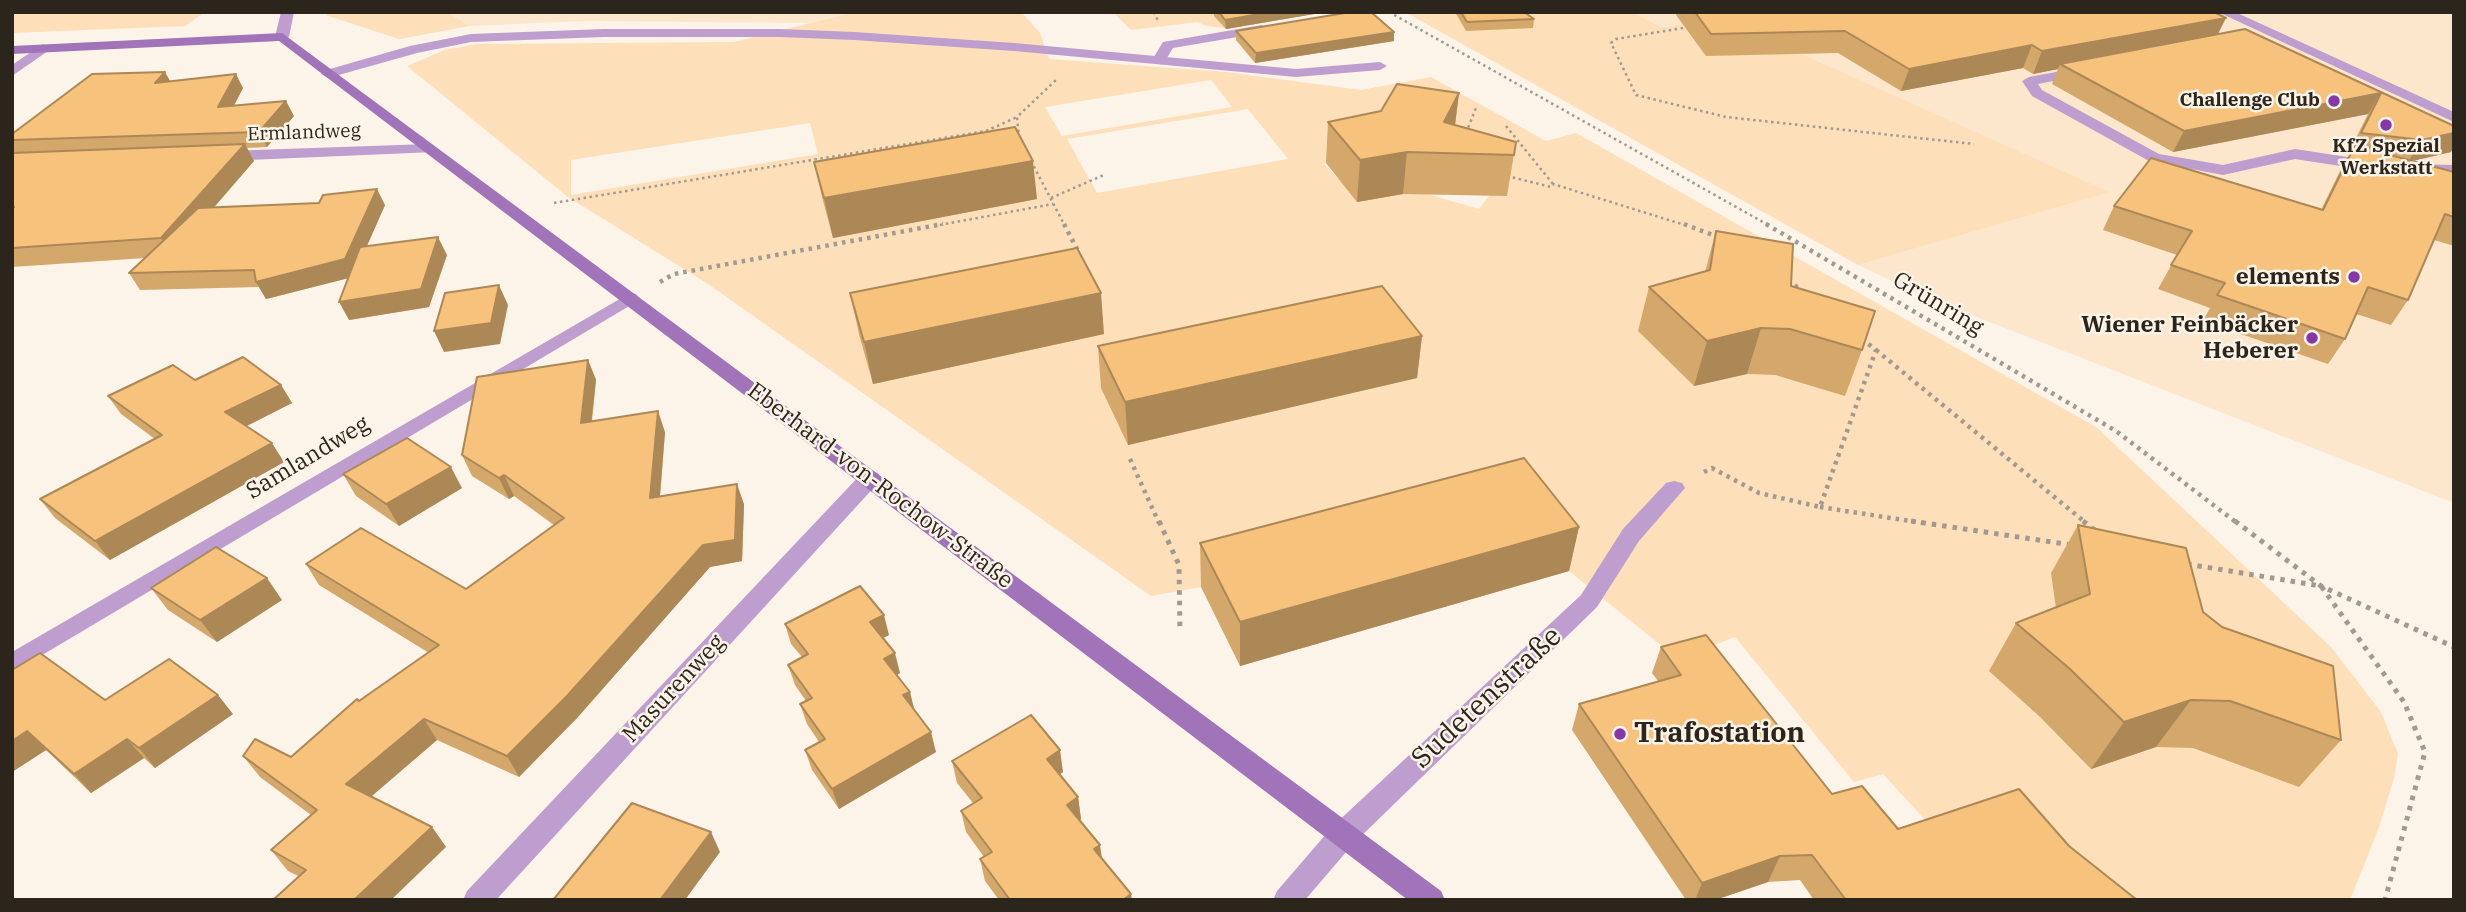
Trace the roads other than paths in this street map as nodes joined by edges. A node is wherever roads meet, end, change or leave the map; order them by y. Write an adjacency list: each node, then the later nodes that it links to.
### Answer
1 (288, 12): 5 (street)
2 (2224, 12): 4 (street)
3 (1282, 26): 9 (street)
4 (2275, 36): 6 (street); 14 (street)
5 (282, 37): 7 (main road); 13 (main road, Eberhard-von-Rochow-Straße)
6 (2247, 40)
7 (43, 48): 8 (main road); 12 (street)
8 (12, 50)
9 (1159, 60): 10 (street); 13 (street)
10 (1380, 66)
11 (2097, 68): 17 (street)
12 (12, 72)
13 (328, 75): 15 (main road, Eberhard-von-Rochow-Straße)
14 (2454, 118)
15 (429, 149): 16 (street, Ermlandweg); 18 (main road, Eberhard-von-Rochow-Straße)
16 (207, 157)
17 (2454, 170)
18 (631, 298): 19 (main road, Eberhard-von-Rochow-Straße); 21 (street, Samlandweg)
19 (870, 478): 22 (main road, Eberhard-von-Rochow-Straße); 23 (street, Masurenweg)
20 (1674, 488): 22 (street, Sudetenstraße)
21 (12, 664)
22 (1343, 835): 24 (street, Sudetenstraße); 25 (main road, Eberhard-von-Rochow-Straße)
23 (477, 900)
24 (1287, 900)
25 (1431, 900)

